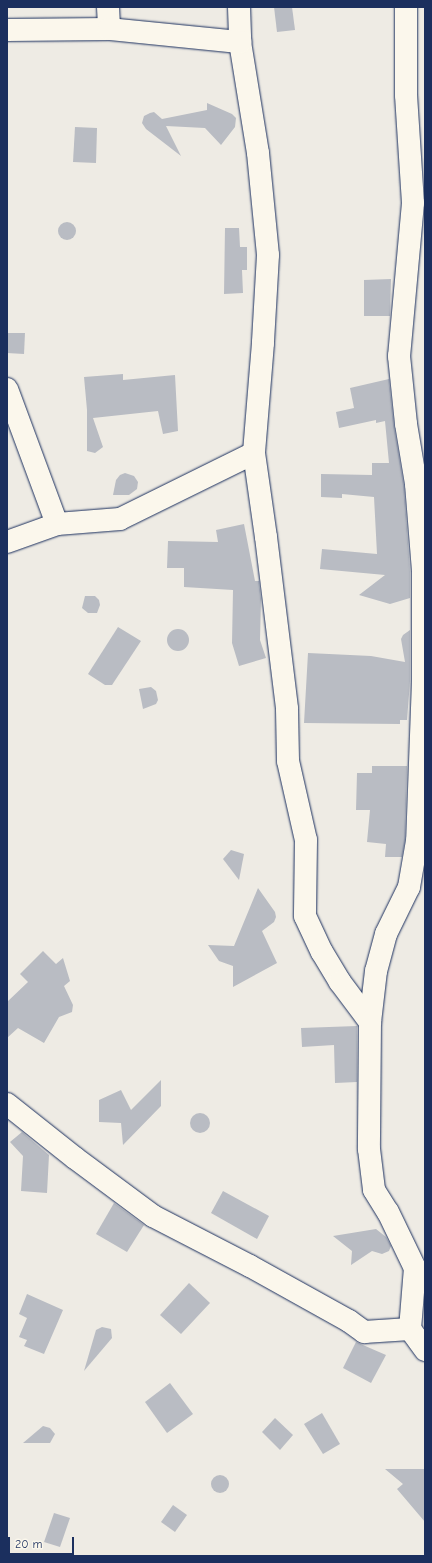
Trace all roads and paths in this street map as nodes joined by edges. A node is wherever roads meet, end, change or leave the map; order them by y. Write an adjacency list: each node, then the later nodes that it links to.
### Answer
1 (108, 7): 4 (street)
2 (239, 7): 6 (street)
3 (406, 7): 11 (street)
4 (109, 29): 5 (street); 6 (street)
5 (7, 30)
6 (240, 42): 8 (street)
7 (7, 389): 9 (street)
8 (254, 453): 9 (street); 11 (street)
9 (57, 524): 10 (street)
10 (7, 542)
11 (370, 1022): 13 (street)
12 (7, 1104): 13 (street)
13 (410, 1329): 14 (street)
14 (425, 1350)

